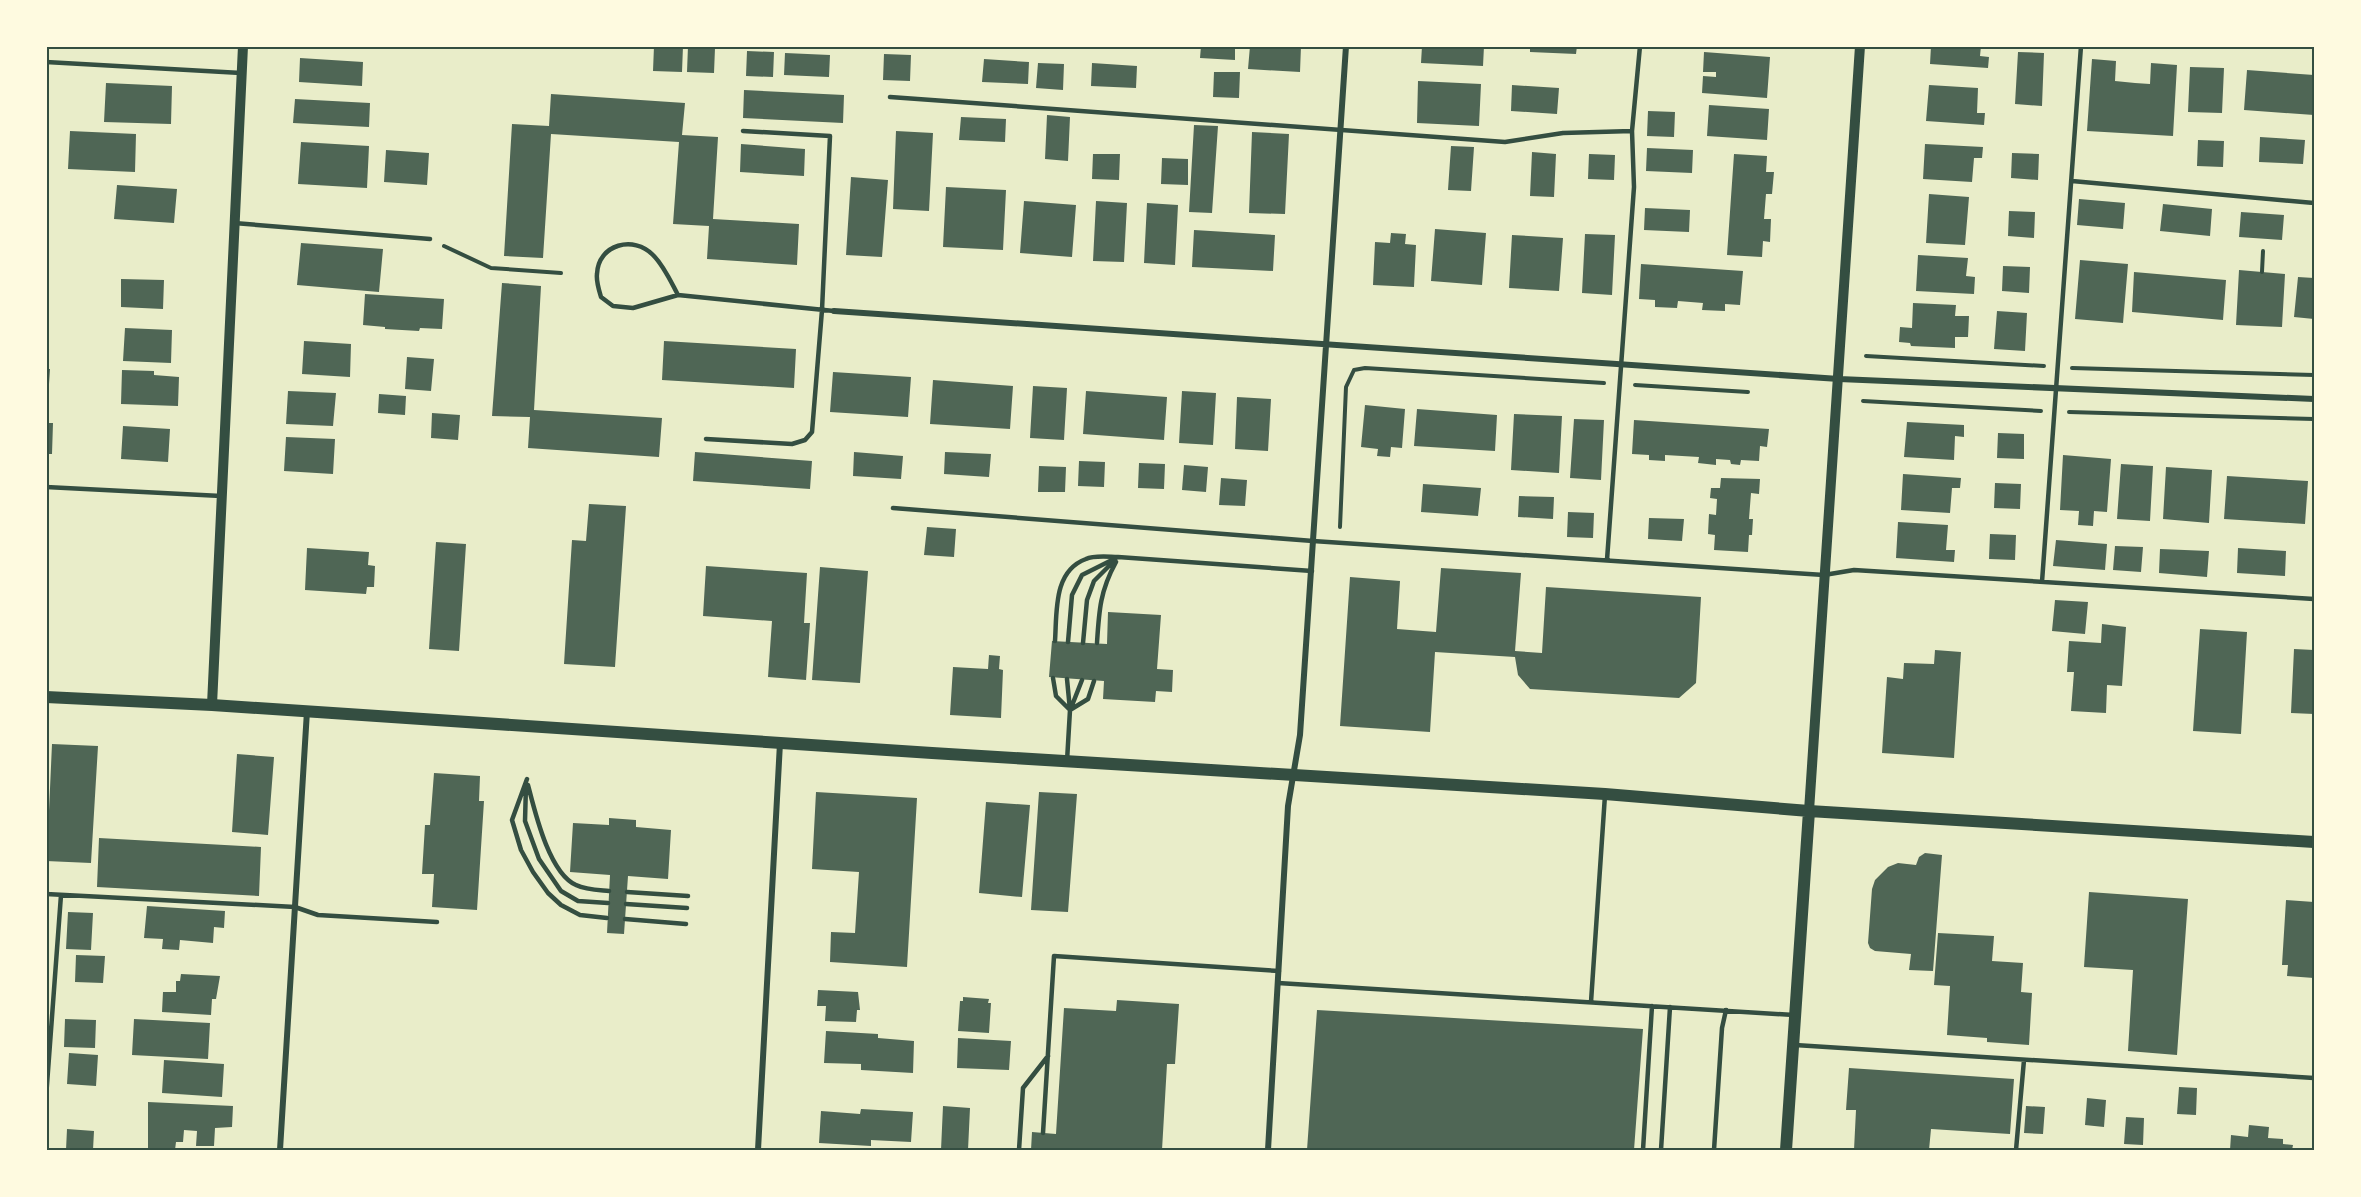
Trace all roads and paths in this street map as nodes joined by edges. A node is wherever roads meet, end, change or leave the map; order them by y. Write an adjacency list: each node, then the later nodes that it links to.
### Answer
1 (243, 46): 7 (street)
2 (1346, 46): 10 (street)
3 (1640, 46): 11 (lane)
4 (1860, 46): 27 (street)
5 (2081, 46): 12 (lane)
6 (46, 62): 7 (lane)
7 (242, 73): 14 (street)
8 (890, 97): 10 (lane)
9 (743, 130): 20 (lane)
10 (1340, 130): 11 (lane); 22 (street)
11 (1632, 131): 24 (lane)
12 (2072, 181): 13 (lane); 25 (lane)
13 (2314, 203)
14 (234, 223): 15 (lane); 37 (street)
15 (430, 239): 18 (path)
16 (2263, 251): 17 (path)
17 (2262, 272)
18 (561, 273)
19 (678, 295): 19 (lane); 20 (lane)
20 (822, 310): 21 (lane); 35 (lane)
21 (834, 311): 22 (street)
22 (1325, 344): 24 (street); 39 (street)
23 (1866, 356): 25 (path)
24 (1621, 364): 27 (street); 28 (lane)
25 (2057, 367): 26 (path); 29 (lane)
26 (2314, 375)
27 (1839, 379): 29 (street); 44 (street)
28 (1620, 384): 30 (path); 40 (path); 42 (lane)
29 (2055, 387): 31 (street); 33 (lane)
30 (1758, 393)
31 (2314, 399)
32 (1863, 401): 33 (path)
33 (2054, 412): 34 (path); 45 (lane)
34 (2314, 419)
35 (706, 439)
36 (46, 487): 37 (lane)
37 (221, 496): 56 (street)
38 (893, 508): 39 (lane)
39 (1313, 541): 40 (lane); 43 (street)
40 (1343, 543): 42 (lane)
41 (1118, 557): 43 (lane); 47 (lane); 48 (lane); 49 (lane); 50 (lane)
42 (1607, 560): 44 (lane)
43 (1311, 571): 61 (street)
44 (1824, 575): 45 (lane); 64 (street)
45 (2042, 582): 46 (lane)
46 (2314, 599)
47 (1055, 641)
48 (1068, 642)
49 (1083, 643)
50 (1097, 643)
51 (1053, 678): 57 (lane)
52 (1067, 679): 57 (lane)
53 (1082, 680): 57 (lane)
54 (1094, 681): 57 (lane)
55 (46, 697): 56 (main road)
56 (212, 705): 58 (main road)
57 (1070, 710): 60 (lane)
58 (307, 711): 59 (main road); 73 (street)
59 (780, 743): 60 (main road); 93 (street)
60 (1067, 761): 61 (main road)
61 (1293, 775): 63 (main road); 79 (street)
62 (527, 779): 66 (lane); 71 (lane); 75 (lane)
63 (1605, 794): 64 (main road); 81 (lane)
64 (1809, 811): 65 (main road); 85 (main road)
65 (2314, 842)
66 (609, 891)
67 (627, 892): 70 (lane)
68 (46, 894): 69 (lane)
69 (61, 895): 73 (lane); 90 (lane)
70 (688, 896)
71 (608, 903)
72 (626, 904): 74 (lane)
73 (295, 907): 77 (lane); 92 (street)
74 (687, 908)
75 (607, 918)
76 (625, 919): 78 (lane)
77 (437, 922)
78 (686, 924)
79 (1279, 971): 80 (street); 87 (lane)
80 (1278, 983): 81 (lane); 95 (street)
81 (1591, 1002): 82 (lane)
82 (1652, 1006): 83 (lane); 96 (lane)
83 (1670, 1007): 84 (lane); 97 (lane)
84 (1726, 1011): 85 (lane); 98 (lane)
85 (1794, 1015): 86 (main road)
86 (1792, 1045): 88 (lane); 99 (main road)
87 (1048, 1056): 91 (lane); 94 (lane)
88 (2024, 1060): 89 (lane); 100 (lane)
89 (2314, 1078)
90 (46, 1098)
91 (1042, 1133)
92 (280, 1150)
93 (758, 1150)
94 (1019, 1150)
95 (1268, 1150)
96 (1642, 1150)
97 (1661, 1150)
98 (1714, 1150)
99 (1786, 1150)
100 (2016, 1150)

